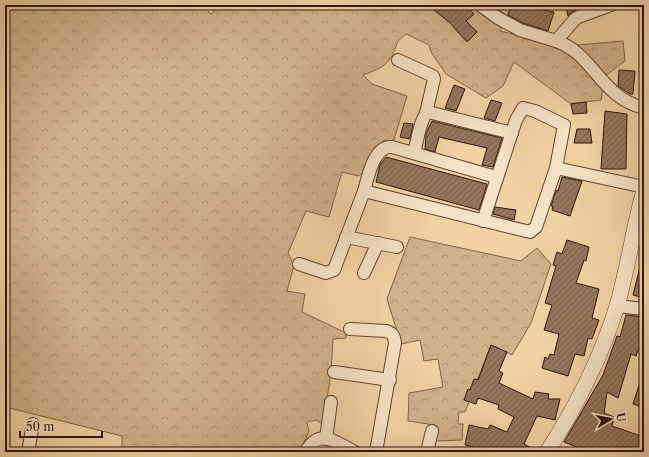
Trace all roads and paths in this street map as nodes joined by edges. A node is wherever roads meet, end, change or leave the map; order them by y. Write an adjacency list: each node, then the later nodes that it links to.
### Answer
1 (480, 5): 3 (street)
2 (611, 5): 3 (street)
3 (556, 41): 5 (street)
4 (398, 60): 6 (street)
5 (644, 108)
6 (426, 113): 7 (street); 8 (street)
7 (512, 133): 9 (street); 10 (street)
8 (414, 153): 10 (street); 13 (street)
9 (556, 168): 11 (street); 14 (street)
10 (496, 177): 14 (street)
11 (644, 187)
12 (644, 190): 20 (street)
13 (364, 191): 14 (street); 15 (street)
14 (483, 221)
15 (346, 237): 16 (street); 18 (street)
16 (378, 243): 17 (street); 19 (street)
17 (398, 247)
18 (299, 264)
19 (364, 274)
20 (617, 306): 21 (street); 34 (street)
21 (644, 309)
22 (350, 329): 24 (street)
23 (334, 372): 24 (street)
24 (390, 380): 32 (street)
25 (331, 402): 28 (street)
26 (33, 424): 29 (street)
27 (432, 431): 33 (street)
28 (326, 439): 30 (street); 31 (street)
29 (28, 452)
30 (306, 452)
31 (355, 452)
32 (376, 452)
33 (427, 452)
34 (547, 452)

